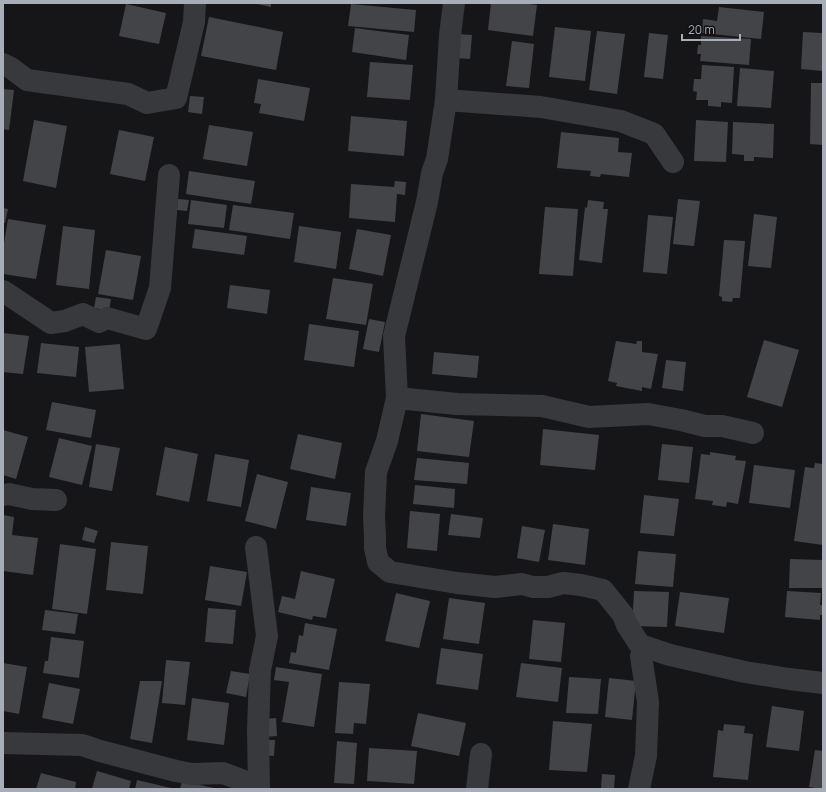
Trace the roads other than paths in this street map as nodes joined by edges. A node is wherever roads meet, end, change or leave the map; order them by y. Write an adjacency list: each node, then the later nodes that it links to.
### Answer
1 (195, 3): 3 (street)
2 (454, 3): 4 (street)
3 (3, 64)
4 (446, 100): 5 (street); 8 (street)
5 (673, 162)
6 (169, 175): 7 (street)
7 (3, 291)
8 (397, 398): 9 (street); 14 (street)
9 (753, 433)
10 (3, 495): 11 (street)
11 (56, 500)
12 (256, 547): 17 (street)
13 (642, 656): 19 (street)
14 (823, 683)
15 (3, 743): 17 (street)
16 (481, 754): 18 (street)
17 (259, 789)
18 (477, 789)
19 (639, 789)

